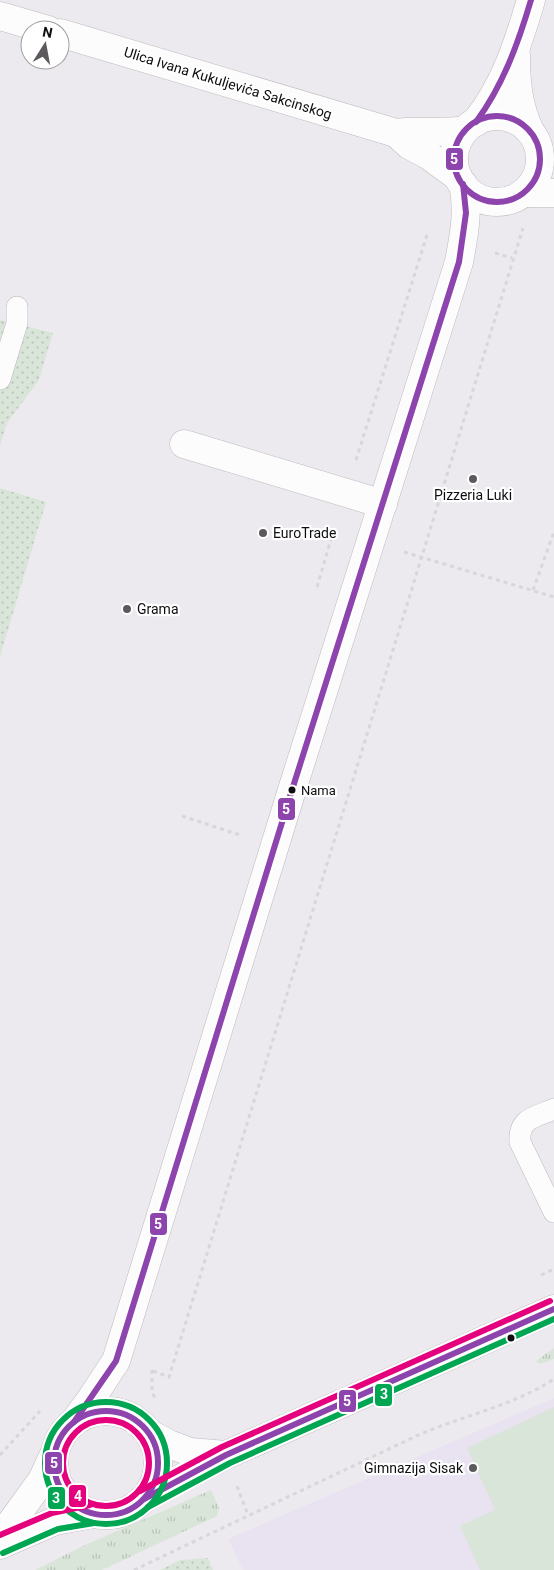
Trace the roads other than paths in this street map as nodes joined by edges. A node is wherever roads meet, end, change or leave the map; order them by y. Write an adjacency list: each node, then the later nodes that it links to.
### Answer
1 (531, 0): 5 (street)
2 (0, 16): 3 (street)
3 (20, 22)
4 (70, 37): 7 (street, Ulica Ivana Kukuljevića Sakcinskog)
5 (516, 49): 6 (street); 8 (street)
6 (470, 126): 7 (street, Ulica Ivana Kukuljevića Sakcinskog); 8 (street); 9 (street)
7 (396, 133): 9 (street, Ulica Ivana Kukuljevića Sakcinskog)
8 (540, 144): 11 (street)
9 (461, 180): 11 (street); 12 (street)
10 (554, 193): 11 (street)
11 (516, 197): 12 (street)
12 (459, 262): 16 (street)
13 (17, 307): 14 (lane)
14 (0, 379)
15 (184, 444): 16 (street)
16 (383, 504): 20 (street)
17 (554, 1109): 18 (lane)
18 (554, 1212)
19 (554, 1309): 24 (street)
20 (116, 1361): 21 (street); 22 (street)
21 (74, 1422): 22 (street); 23 (street)
22 (143, 1427): 24 (street); 25 (street)
23 (54, 1454): 26 (street); 27 (street)
24 (226, 1455): 25 (street)
25 (144, 1499): 26 (street)
26 (92, 1514): 28 (street)
27 (0, 1538)
28 (0, 1545)

